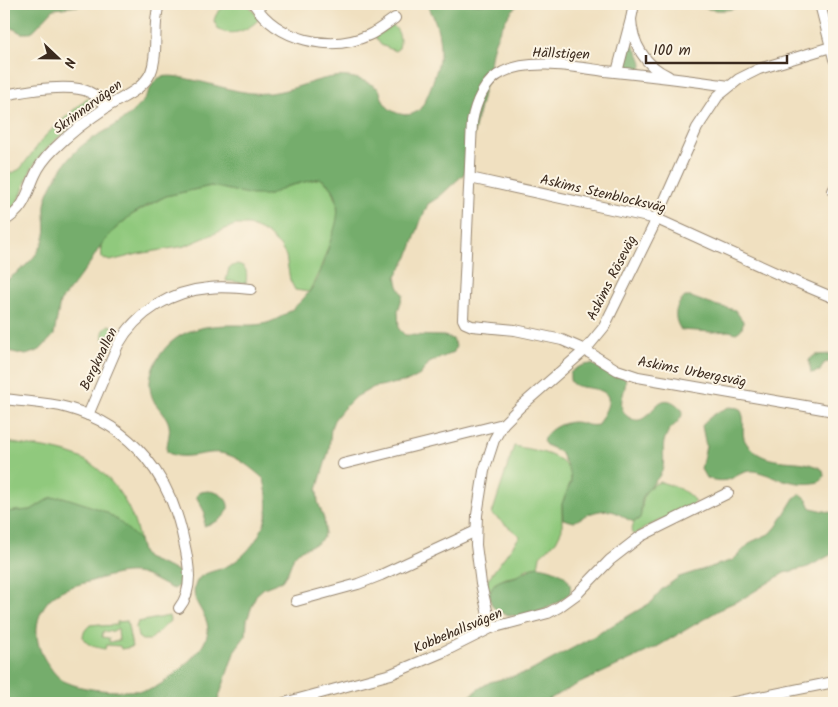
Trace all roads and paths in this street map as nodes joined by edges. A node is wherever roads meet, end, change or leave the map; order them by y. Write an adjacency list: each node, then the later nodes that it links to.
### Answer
1 (159, 4): 13 (street, Skrinnarvägen)
2 (254, 4): 5 (street)
3 (634, 4): 6 (street)
4 (820, 4): 7 (street)
5 (395, 18)
6 (631, 19): 9 (street); 10 (street)
7 (832, 46): 8 (street); 11 (street, Askims Röseväg)
8 (834, 59)
9 (617, 72): 10 (street, Hällstigen); 14 (street, Hällstigen)
10 (674, 79): 11 (street, Hällstigen)
11 (730, 86): 15 (street, Askims Röseväg)
12 (4, 94): 13 (street)
13 (107, 107): 16 (street, Skrinnarvägen)
14 (470, 178): 15 (street, Askims Stenblocksväg); 19 (street, Hällstigen)
15 (657, 219): 18 (street, Askims Stenblocksväg); 20 (street, Askims Röseväg)
16 (4, 221)
17 (251, 289): 23 (street, Bergknallen)
18 (834, 298)
19 (465, 323): 20 (street, Askims Urbergsväg)
20 (585, 350): 22 (street, Askims Urbergsväg); 24 (street, Askims Röseväg)
21 (4, 399): 23 (street)
22 (834, 411)
23 (88, 415): 29 (street)
24 (503, 424): 25 (street); 27 (street, Askims Röseväg)
25 (343, 464)
26 (728, 493): 30 (street, Kobbehallsvägen)
27 (476, 531): 28 (street); 30 (street, Askims Röseväg)
28 (296, 601)
29 (179, 608)
30 (491, 628): 32 (street, Kobbehallsvägen)
31 (834, 682): 33 (street)
32 (284, 703)
33 (730, 703)

